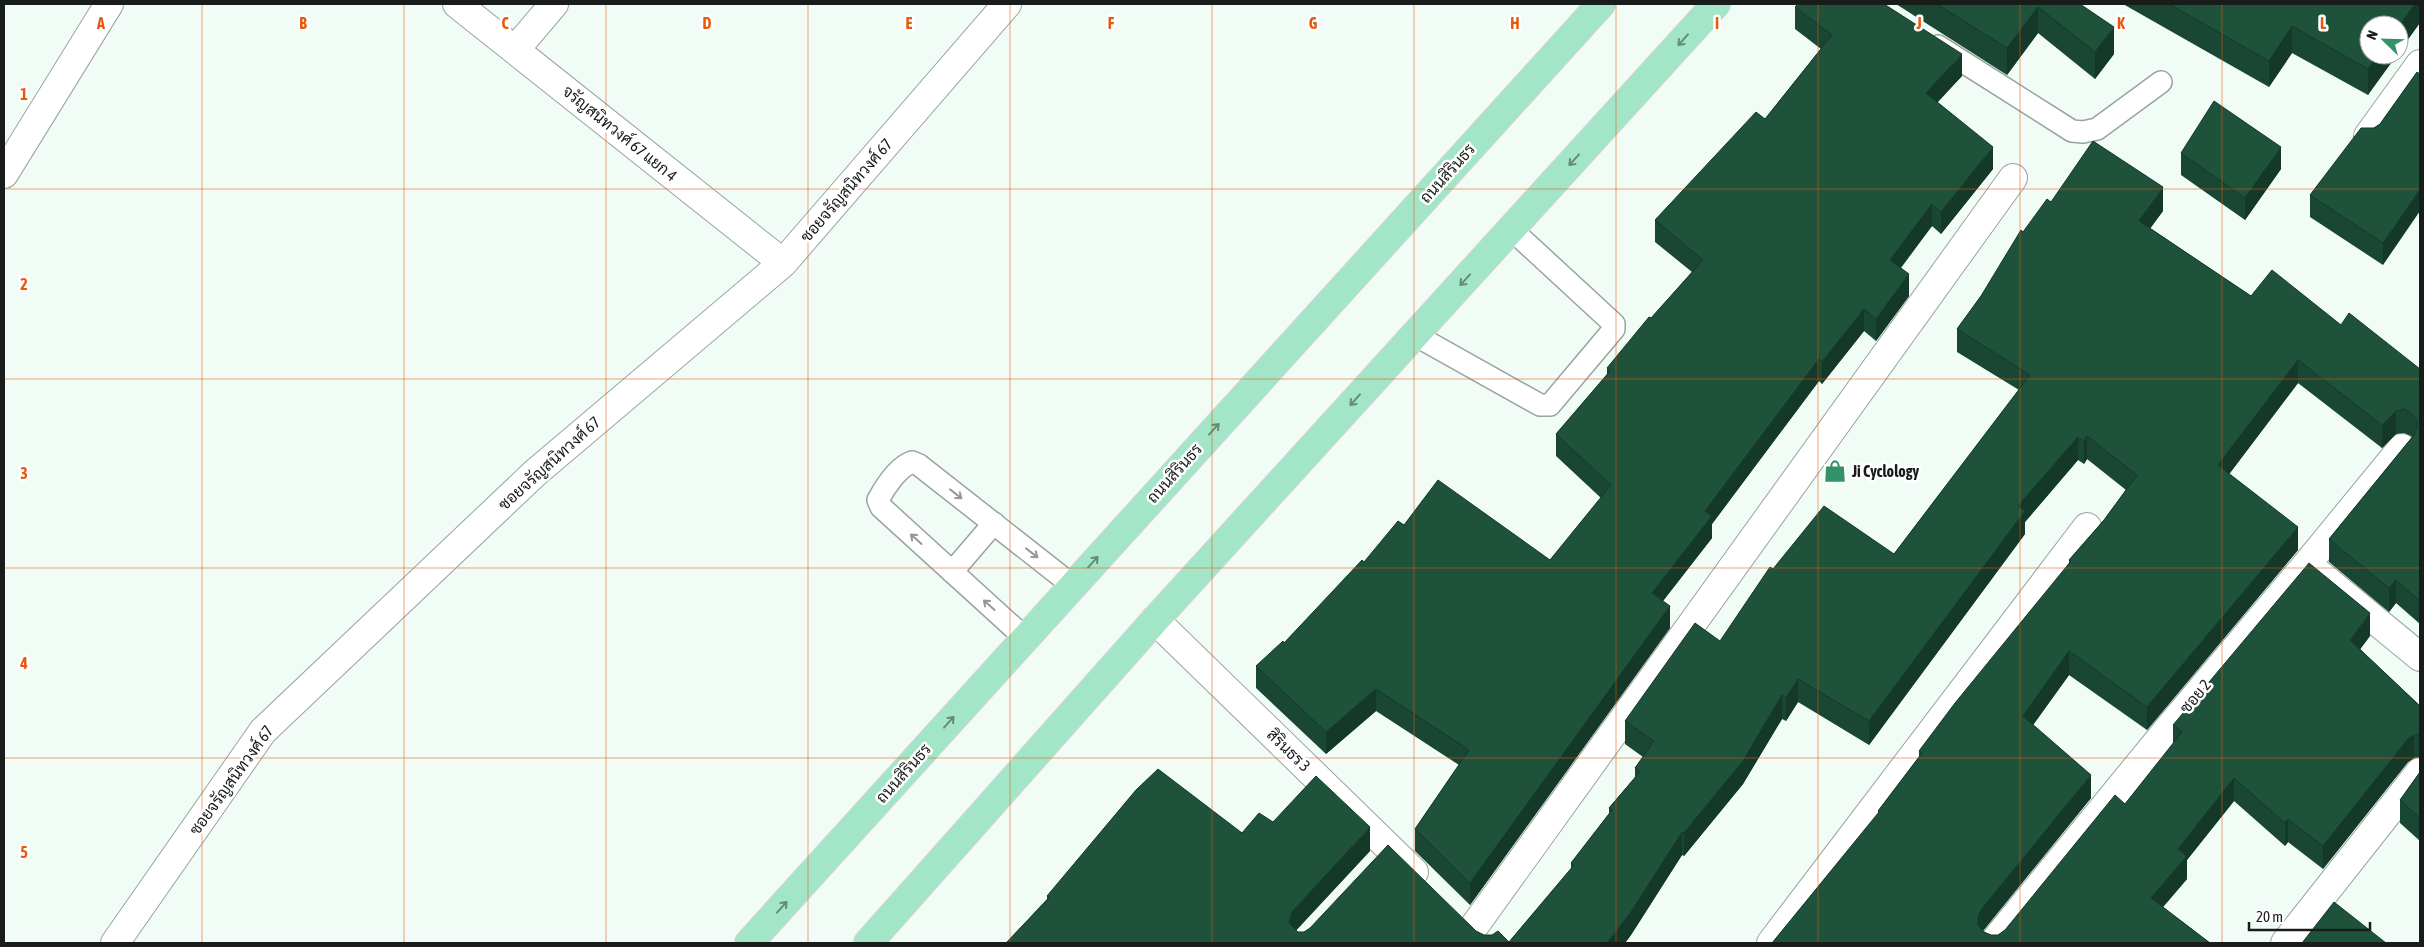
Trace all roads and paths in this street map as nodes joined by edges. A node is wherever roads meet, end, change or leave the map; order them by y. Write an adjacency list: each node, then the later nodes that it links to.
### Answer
1 (109, 4): 12 (street)
2 (457, 4): 8 (street, จรัญสนิทวงศ์ 67 แยก 4)
3 (554, 4): 8 (street)
4 (1007, 4): 15 (street, ซอยจรัญสนิทวงศ์ 67)
5 (1601, 4): 22 (main road, ถนนสิรินธร, one-way to 5)
6 (1716, 4): 14 (main road, one-way to 14)
7 (1923, 36): 10 (lane)
8 (515, 50): 15 (street, จรัญสนิทวงศ์ 67 แยก 4)
9 (2420, 64): 11 (street)
10 (2161, 82)
11 (2368, 136)
12 (4, 174)
13 (2013, 178): 29 (street)
14 (1511, 229): 16 (main road, one-way to 16); 16 (lane)
15 (783, 263): 30 (street, ซอยจรัญสนิทวงศ์ 67)
16 (1415, 335): 23 (main road, one-way to 23)
17 (2402, 448): 20 (street, ซอย 2)
18 (994, 523): 21 (lane); 21 (lane, one-way to 18); 22 (lane, one-way to 22)
19 (2087, 528): 33 (street)
20 (2307, 564): 25 (street); 34 (street, ซอย 2)
21 (952, 572): 24 (lane, one-way to 21)
22 (1072, 585): 24 (main road, ถนนสิรินธร)
23 (1156, 620): 27 (street, สิรินธร 3); 32 (main road)
24 (1025, 638): 31 (main road, ถนนสิรินธร, one-way to 24)
25 (2420, 657)
26 (2420, 772): 35 (street)
27 (1431, 889)
28 (1452, 909): 29 (street)
29 (1480, 936)
30 (115, 943)
31 (749, 943)
32 (868, 943)
33 (1771, 943)
34 (1993, 943)
35 (2285, 943)

